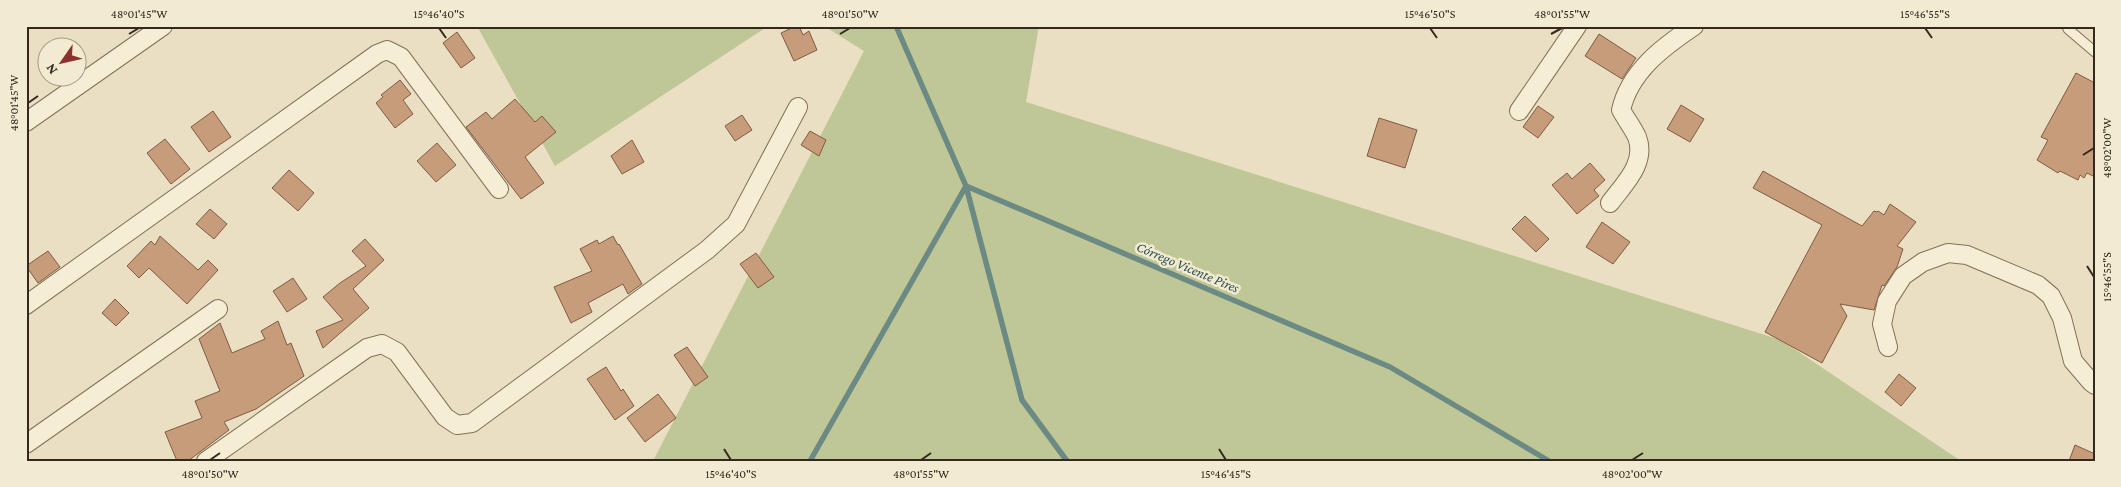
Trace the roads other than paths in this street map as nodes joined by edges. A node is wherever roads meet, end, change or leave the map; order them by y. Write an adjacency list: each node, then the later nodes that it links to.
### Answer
1 (163, 26): 8 (street)
2 (1577, 26): 7 (street)
3 (1694, 26): 10 (street)
4 (2067, 26): 5 (lane)
5 (2095, 52)
6 (798, 107): 16 (street)
7 (1520, 111)
8 (26, 122)
9 (499, 189): 11 (street)
10 (1610, 203)
11 (26, 305)
12 (218, 309): 15 (street)
13 (1888, 347): 14 (street)
14 (2095, 384)
15 (26, 444)
16 (206, 461)

